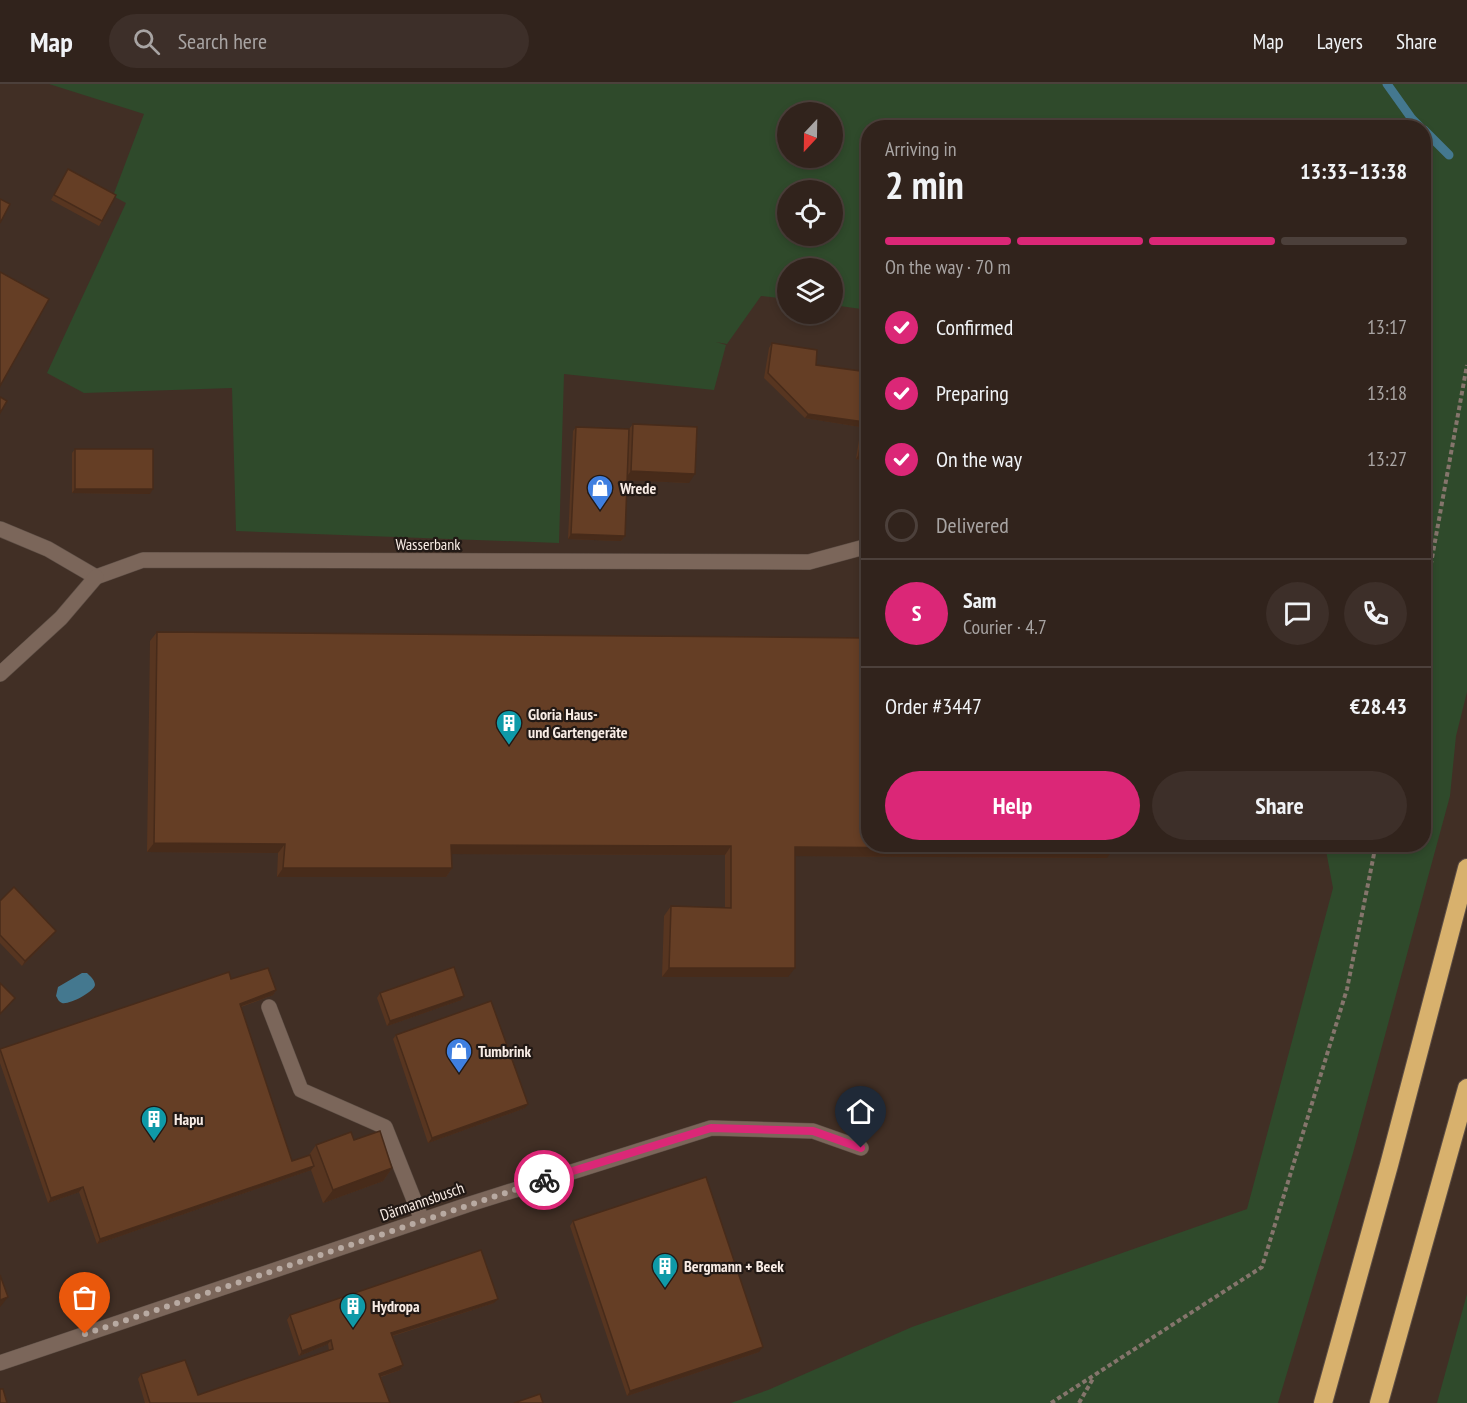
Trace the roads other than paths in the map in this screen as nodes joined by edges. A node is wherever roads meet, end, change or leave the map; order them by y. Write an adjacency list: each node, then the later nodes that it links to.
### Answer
1 (0, 529): 3 (street)
2 (861, 548): 3 (street, Wasserbank)
3 (96, 577): 4 (street)
4 (0, 674)
5 (1467, 868): 11 (highway)
6 (270, 1007): 9 (street)
7 (1467, 1088): 12 (highway)
8 (861, 1148): 9 (street, Därmannsbusch)
9 (422, 1220): 10 (street, Därmannsbusch)
10 (0, 1363)
11 (1323, 1403)
12 (1379, 1403)

